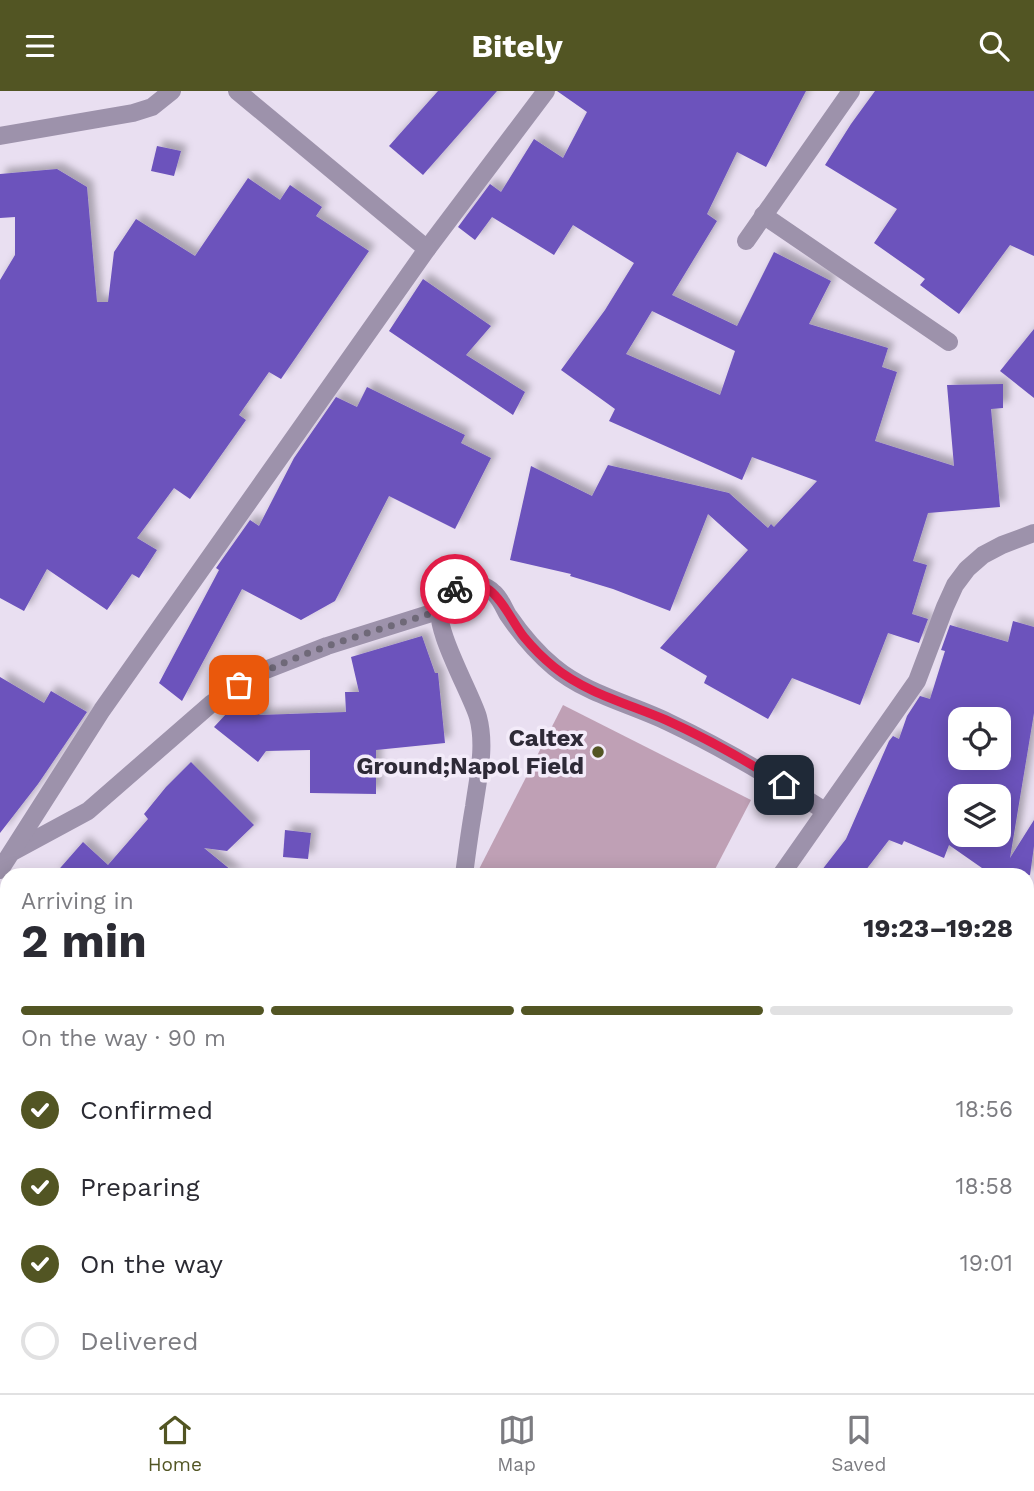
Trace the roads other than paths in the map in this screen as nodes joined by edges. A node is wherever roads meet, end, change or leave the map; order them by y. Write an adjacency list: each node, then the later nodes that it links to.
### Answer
1 (172, 91): 5 (street)
2 (237, 91): 8 (street)
3 (546, 91): 8 (street)
4 (851, 91): 6 (street)
5 (0, 136)
6 (763, 215): 7 (street); 9 (street)
7 (746, 241)
8 (427, 249): 13 (street)
9 (949, 342)
10 (1034, 533): 12 (street)
11 (438, 611): 12 (street); 13 (street); 15 (street)
12 (825, 811): 16 (street)
13 (11, 853): 14 (street)
14 (1, 868)
15 (465, 868)
16 (786, 868)

